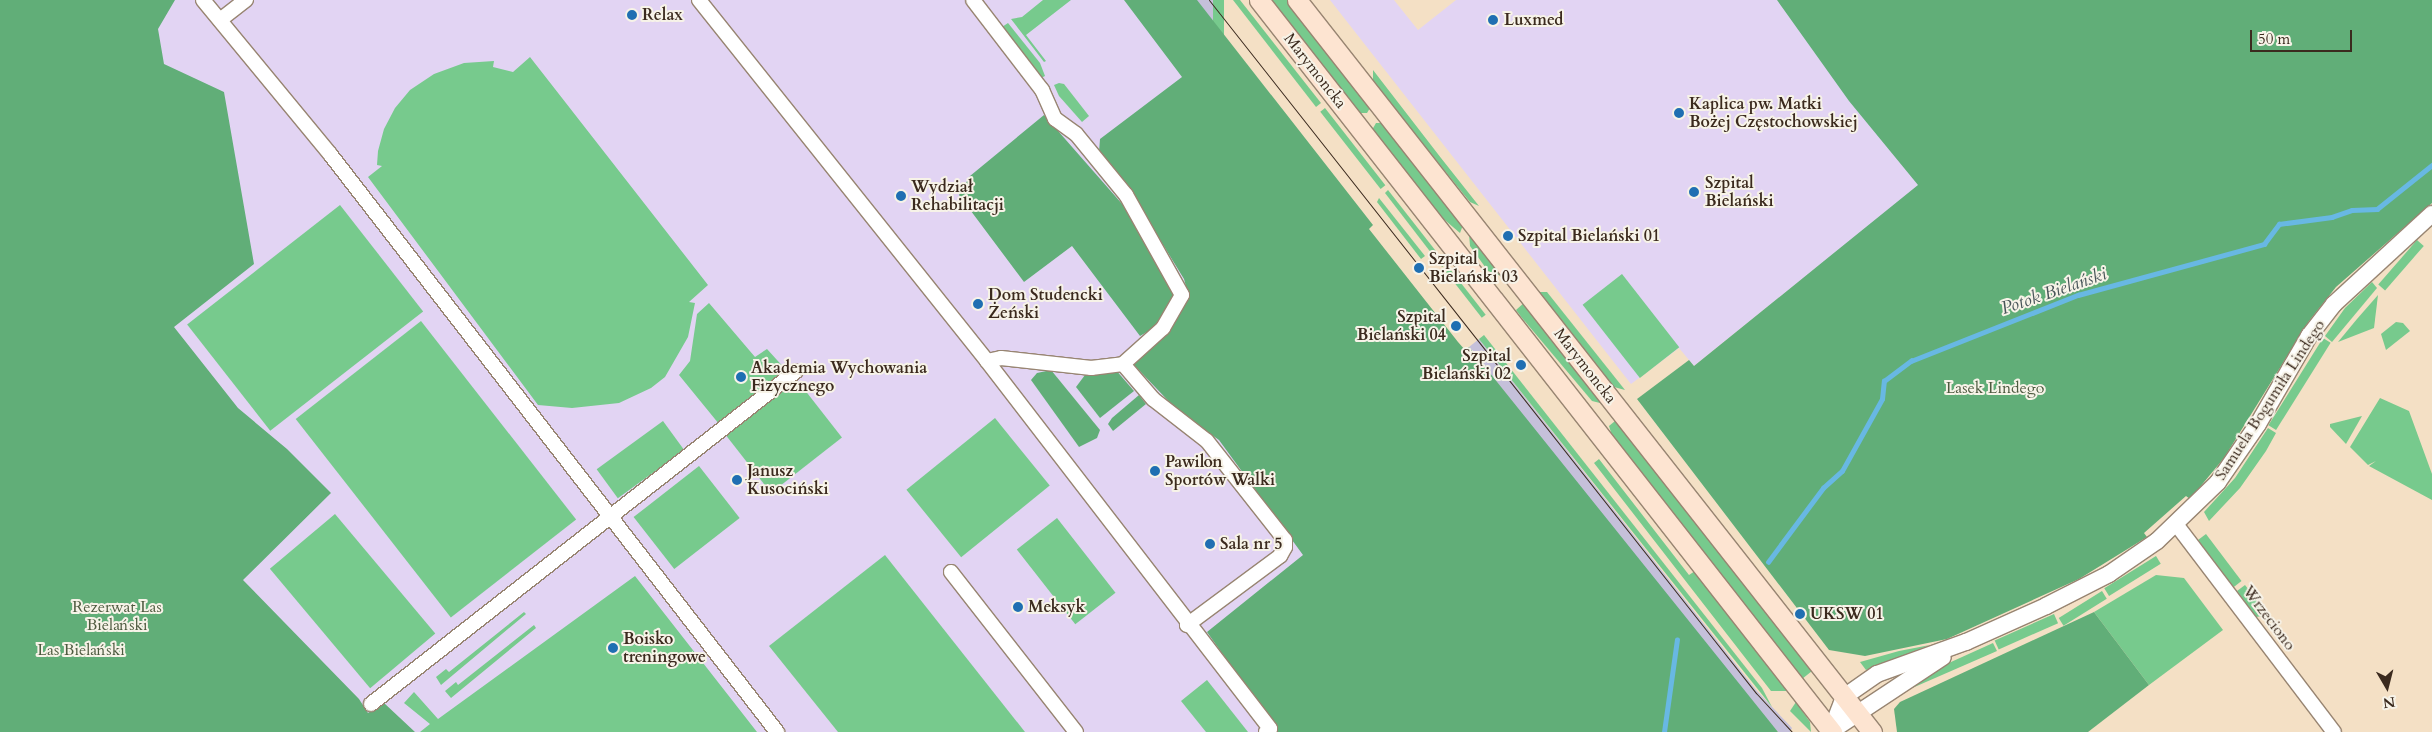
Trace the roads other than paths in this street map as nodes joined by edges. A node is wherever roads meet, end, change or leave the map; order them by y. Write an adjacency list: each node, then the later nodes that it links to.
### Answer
1 (203, 0): 7 (street)
2 (246, 0): 7 (street)
3 (699, 0): 14 (street)
4 (973, 0): 15 (street)
5 (1260, 0): 9 (main road, Marymoncka)
6 (1298, 0): 8 (main road, Marymoncka)
7 (220, 20): 17 (street)
8 (1382, 108): 9 (main road); 11 (main road, Marymoncka)
9 (1360, 128): 12 (main road, Marymoncka)
10 (2431, 218): 18 (street, Samuela Bogumiła Lindego)
11 (1471, 222): 12 (main road); 13 (main road, Marymoncka)
12 (1465, 263): 13 (main road); 28 (main road, Marymoncka)
13 (1518, 281): 22 (main road, Marymoncka)
14 (987, 361): 15 (street); 20 (street)
15 (1123, 364): 20 (street)
16 (795, 372): 17 (street)
17 (610, 519): 23 (street); 25 (street)
18 (2176, 524): 21 (street, Samuela Bogumiła Lindego); 30 (street, Wrzeciono)
19 (951, 572): 26 (street)
20 (1187, 625): 27 (street)
21 (1966, 642): 22 (street, Samuela Bogumiła Lindego); 24 (street, Samuela Bogumiła Lindego)
22 (1844, 697): 24 (main road, Marymoncka); 28 (street)
23 (371, 704)
24 (1857, 714): 28 (street, Samuela Bogumiła Lindego); 29 (main road, Marymoncka)
25 (777, 732)
26 (1076, 732)
27 (1266, 732)
28 (1831, 732)
29 (1872, 732)
30 (2334, 732)

